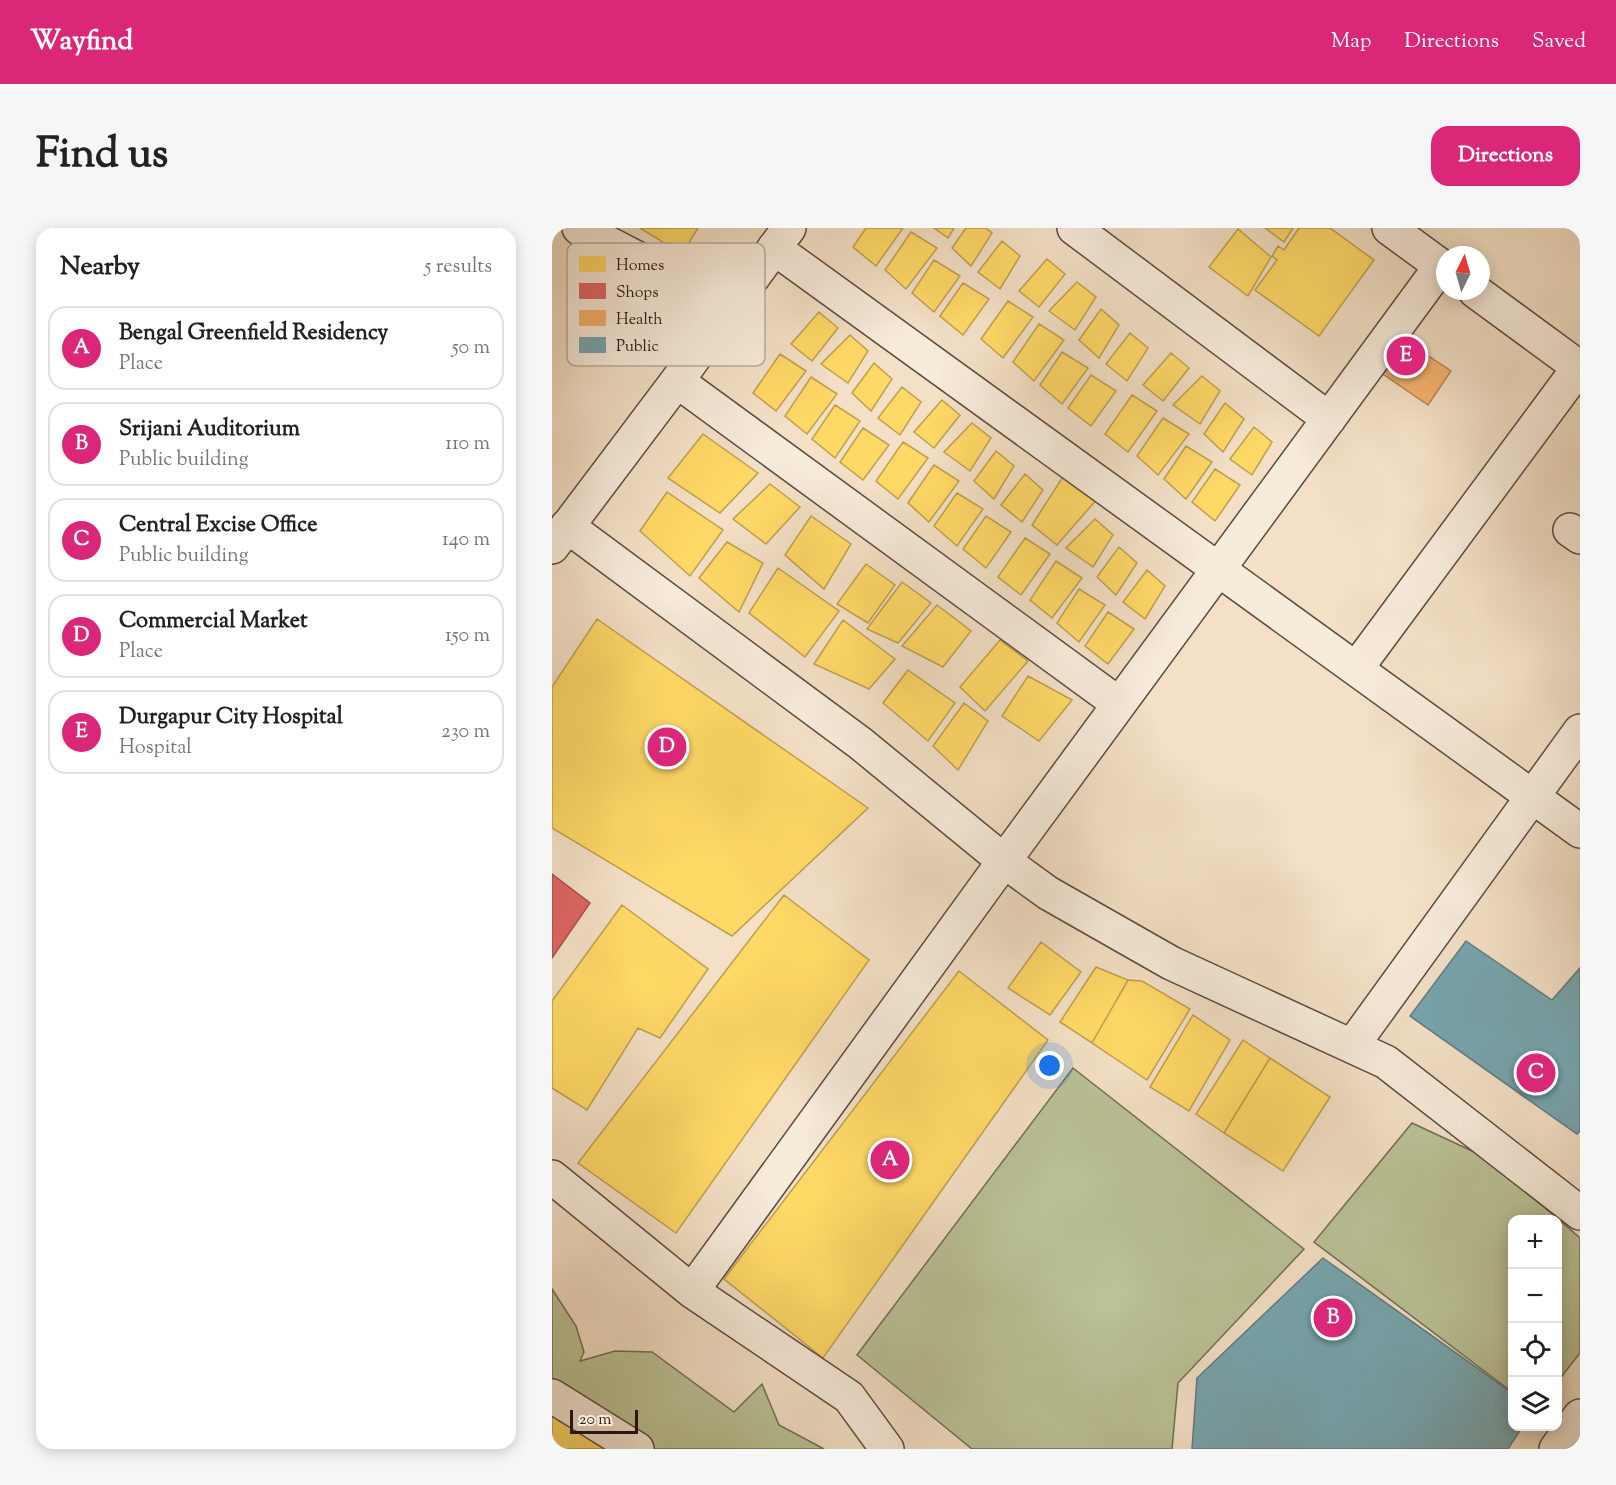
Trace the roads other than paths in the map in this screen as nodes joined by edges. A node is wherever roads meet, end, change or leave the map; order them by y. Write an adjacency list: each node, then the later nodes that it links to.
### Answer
1 (579, 228): 5 (street)
2 (1074, 228): 13 (street)
3 (1389, 228): 7 (street)
4 (781, 238): 6 (street); 15 (street)
5 (608, 243)
6 (765, 260)
7 (1436, 262)
8 (1436, 276): 13 (street)
9 (1487, 300): 11 (street)
10 (688, 366): 12 (street)
11 (1580, 367): 16 (street)
12 (677, 381): 14 (street); 17 (street)
13 (1329, 419): 15 (street)
14 (559, 537): 21 (street)
15 (1218, 569): 16 (street); 17 (street)
16 (1356, 669): 19 (street)
17 (1119, 704): 21 (street)
18 (1580, 731): 19 (street)
19 (1532, 797): 20 (street); 22 (street)
20 (1580, 831)
21 (1004, 861): 22 (street); 25 (street)
22 (1352, 1046): 24 (street)
23 (552, 1178): 25 (street)
24 (1580, 1213)
25 (692, 1291): 29 (street)
26 (552, 1396): 28 (street)
27 (1580, 1416): 30 (street)
28 (637, 1449)
29 (887, 1449)
30 (1556, 1449)

